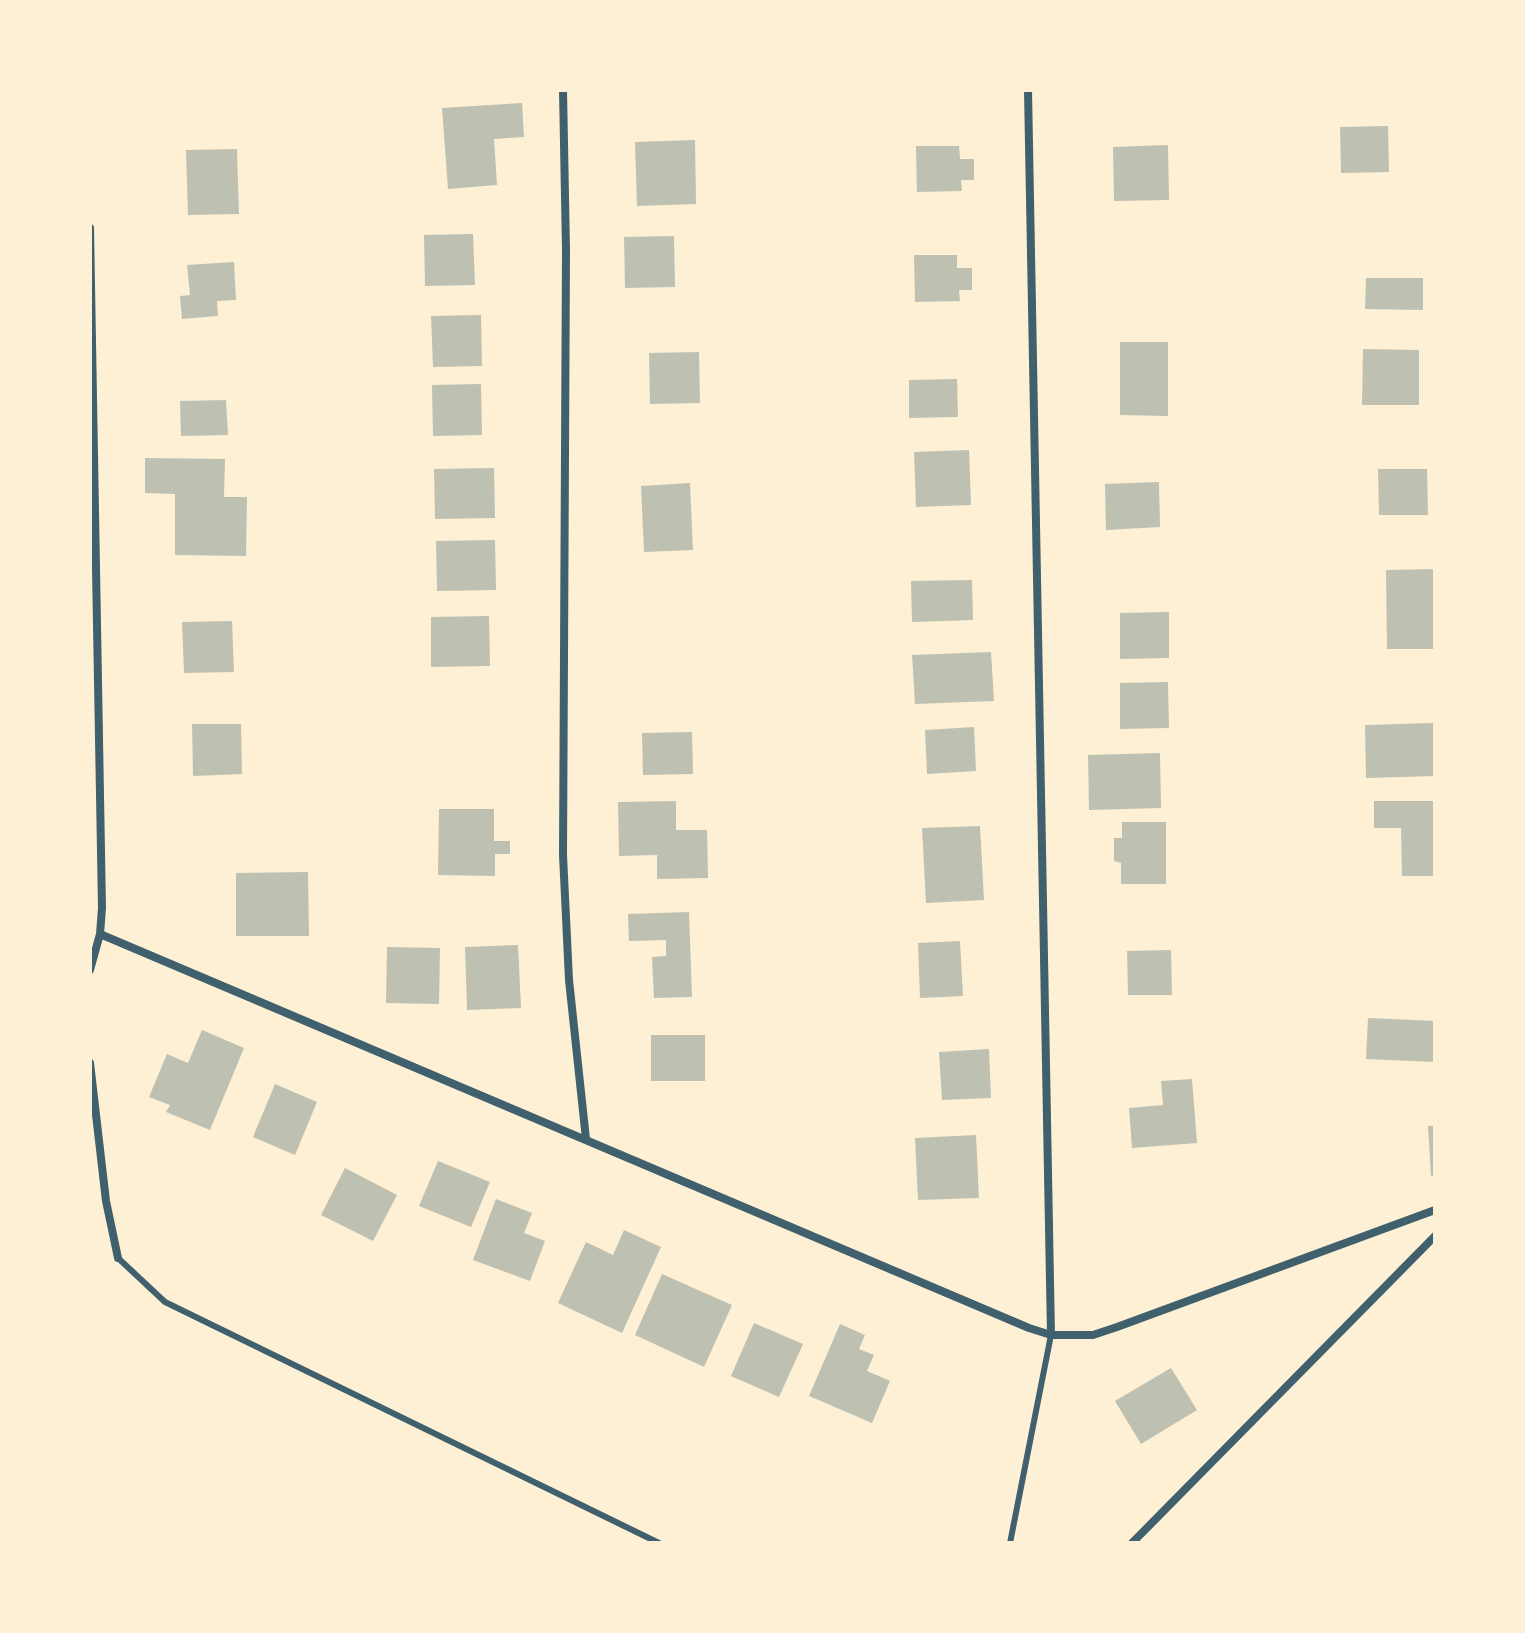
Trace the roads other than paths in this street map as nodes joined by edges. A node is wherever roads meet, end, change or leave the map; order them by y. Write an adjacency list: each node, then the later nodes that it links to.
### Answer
1 (563, 90): 7 (street)
2 (1028, 90): 11 (street)
3 (90, 228): 4 (street)
4 (100, 934): 5 (street); 7 (street)
5 (90, 970)
6 (90, 1063): 10 (street)
7 (586, 1139): 11 (street)
8 (1435, 1210): 11 (street)
9 (1435, 1236): 14 (street)
10 (118, 1258): 12 (lane)
11 (1051, 1335): 13 (lane)
12 (659, 1543)
13 (1010, 1543)
14 (1132, 1543)

